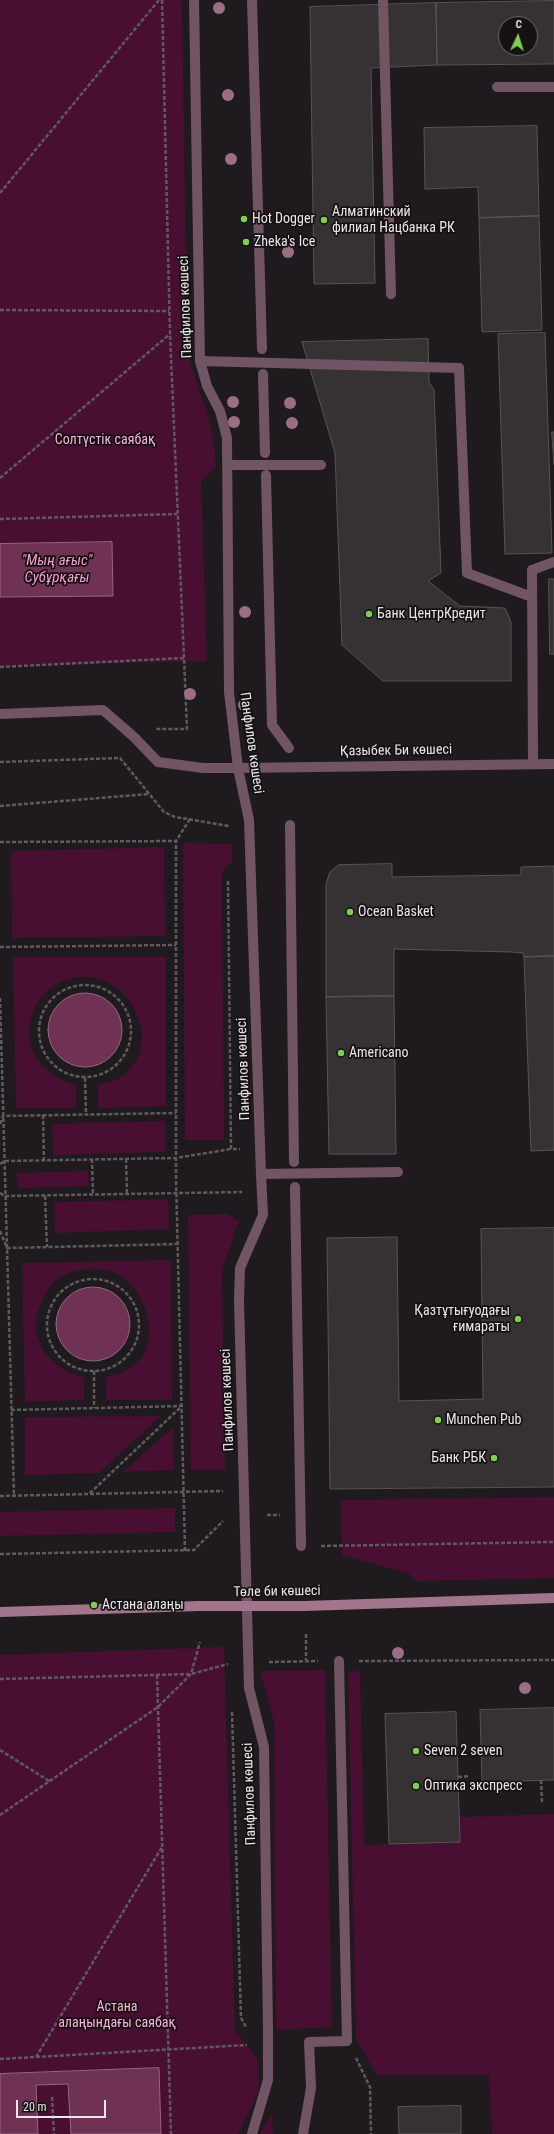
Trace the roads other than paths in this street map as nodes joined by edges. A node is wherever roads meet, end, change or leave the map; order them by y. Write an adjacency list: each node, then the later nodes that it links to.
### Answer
1 (194, 0): 8 (street, Панфилов көшесі)
2 (252, 0): 7 (street)
3 (383, 0): 6 (street)
4 (554, 86): 5 (street)
5 (497, 87)
6 (391, 294)
7 (262, 349)
8 (200, 361): 11 (street, Панфилов көшесі); 15 (street)
9 (263, 374): 10 (street)
10 (265, 452)
11 (228, 465): 12 (street); 20 (street, Панфилов көшесі)
12 (320, 465)
13 (266, 475): 17 (street, Панфилов көшесі)
14 (554, 562): 15 (street)
15 (532, 597): 18 (street)
16 (0, 714): 20 (street, Қазыбек Би көшесі)
17 (289, 748)
18 (533, 764): 19 (street, Қазыбек Би көшесі); 20 (street, Қазыбек Би көшесі)
19 (554, 764)
20 (238, 768): 24 (street, Панфилов көшесі)
21 (290, 825): 22 (street)
22 (294, 1162)
23 (398, 1172): 24 (street)
24 (261, 1174): 28 (street, Панфилов көшесі)
25 (295, 1187): 26 (street)
26 (301, 1546)
27 (554, 1598): 28 (main road, Төле би көшесі)
28 (248, 1606): 29 (main road, Төле би көшесі); 31 (street, Панфилов көшесі)
29 (0, 1612)
30 (339, 1661): 32 (street)
31 (252, 2134)
32 (303, 2134)

